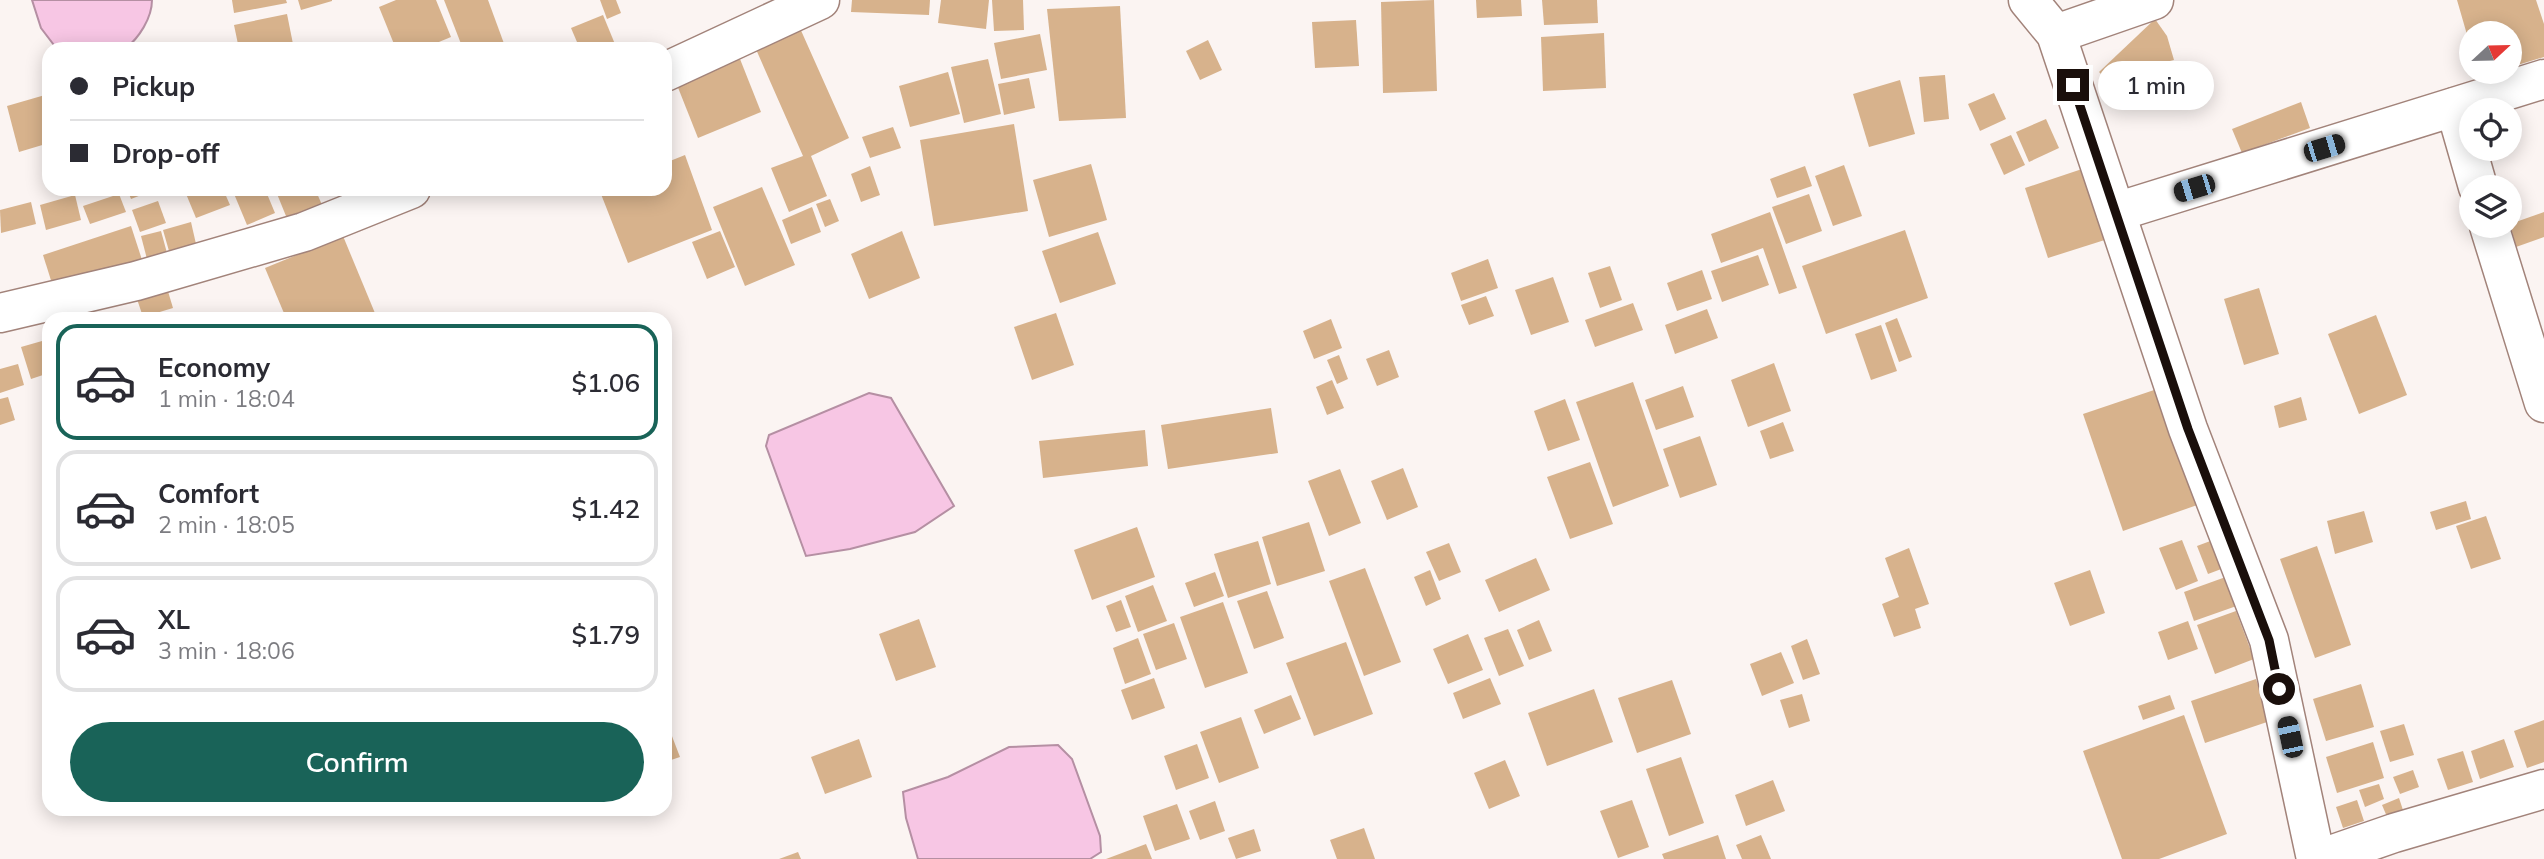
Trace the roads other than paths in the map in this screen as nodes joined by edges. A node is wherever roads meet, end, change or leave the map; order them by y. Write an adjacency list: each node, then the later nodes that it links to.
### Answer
1 (820, 0): 5 (street)
2 (2028, 0): 4 (street)
3 (2154, 0): 4 (street)
4 (2056, 34): 10 (street)
5 (672, 69)
6 (2544, 79): 7 (street)
7 (2455, 107): 8 (street); 10 (street)
8 (2475, 175)
9 (394, 196): 12 (street)
10 (2116, 212): 16 (street)
11 (2493, 238): 13 (street)
12 (0, 313)
13 (2544, 403)
14 (2544, 789): 15 (street)
15 (2399, 846): 16 (street)
16 (2318, 859)

